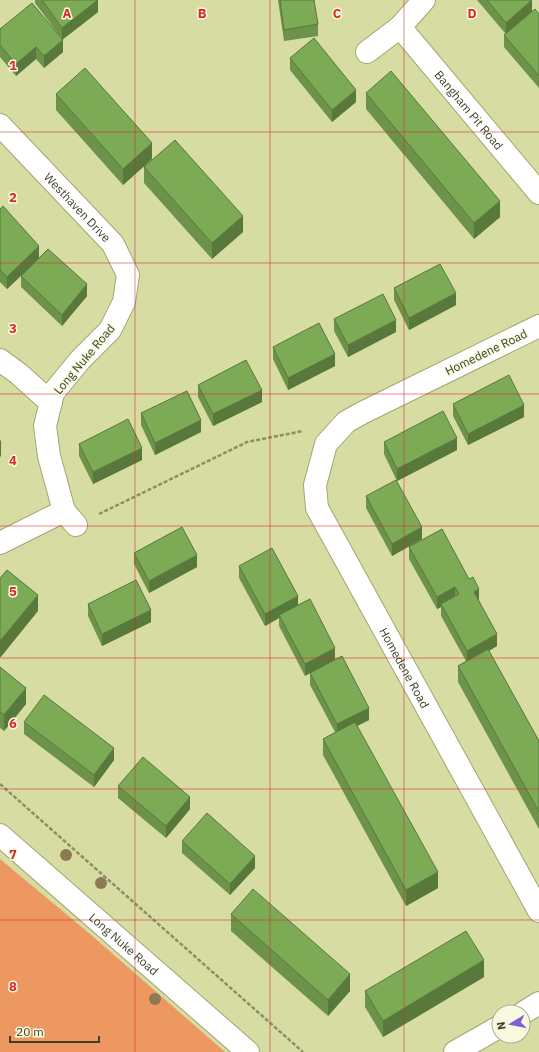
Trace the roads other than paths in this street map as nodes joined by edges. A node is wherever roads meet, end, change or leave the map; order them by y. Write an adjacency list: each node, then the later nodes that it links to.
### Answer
1 (424, 0): 2 (street)
2 (400, 27): 3 (street); 5 (street, Bangham Pit Road)
3 (367, 52)
4 (0, 125): 6 (street, Westhaven Drive)
5 (539, 193)
6 (124, 302): 9 (street, Long Nuke Road)
7 (539, 326): 12 (street, Homedene Road)
8 (0, 360): 9 (street)
9 (51, 403): 10 (street, Long Nuke Road)
10 (0, 544)
11 (0, 835): 14 (street, Long Nuke Road)
12 (539, 911)
13 (491, 1031): 15 (street)
14 (248, 1052)
15 (455, 1052)

